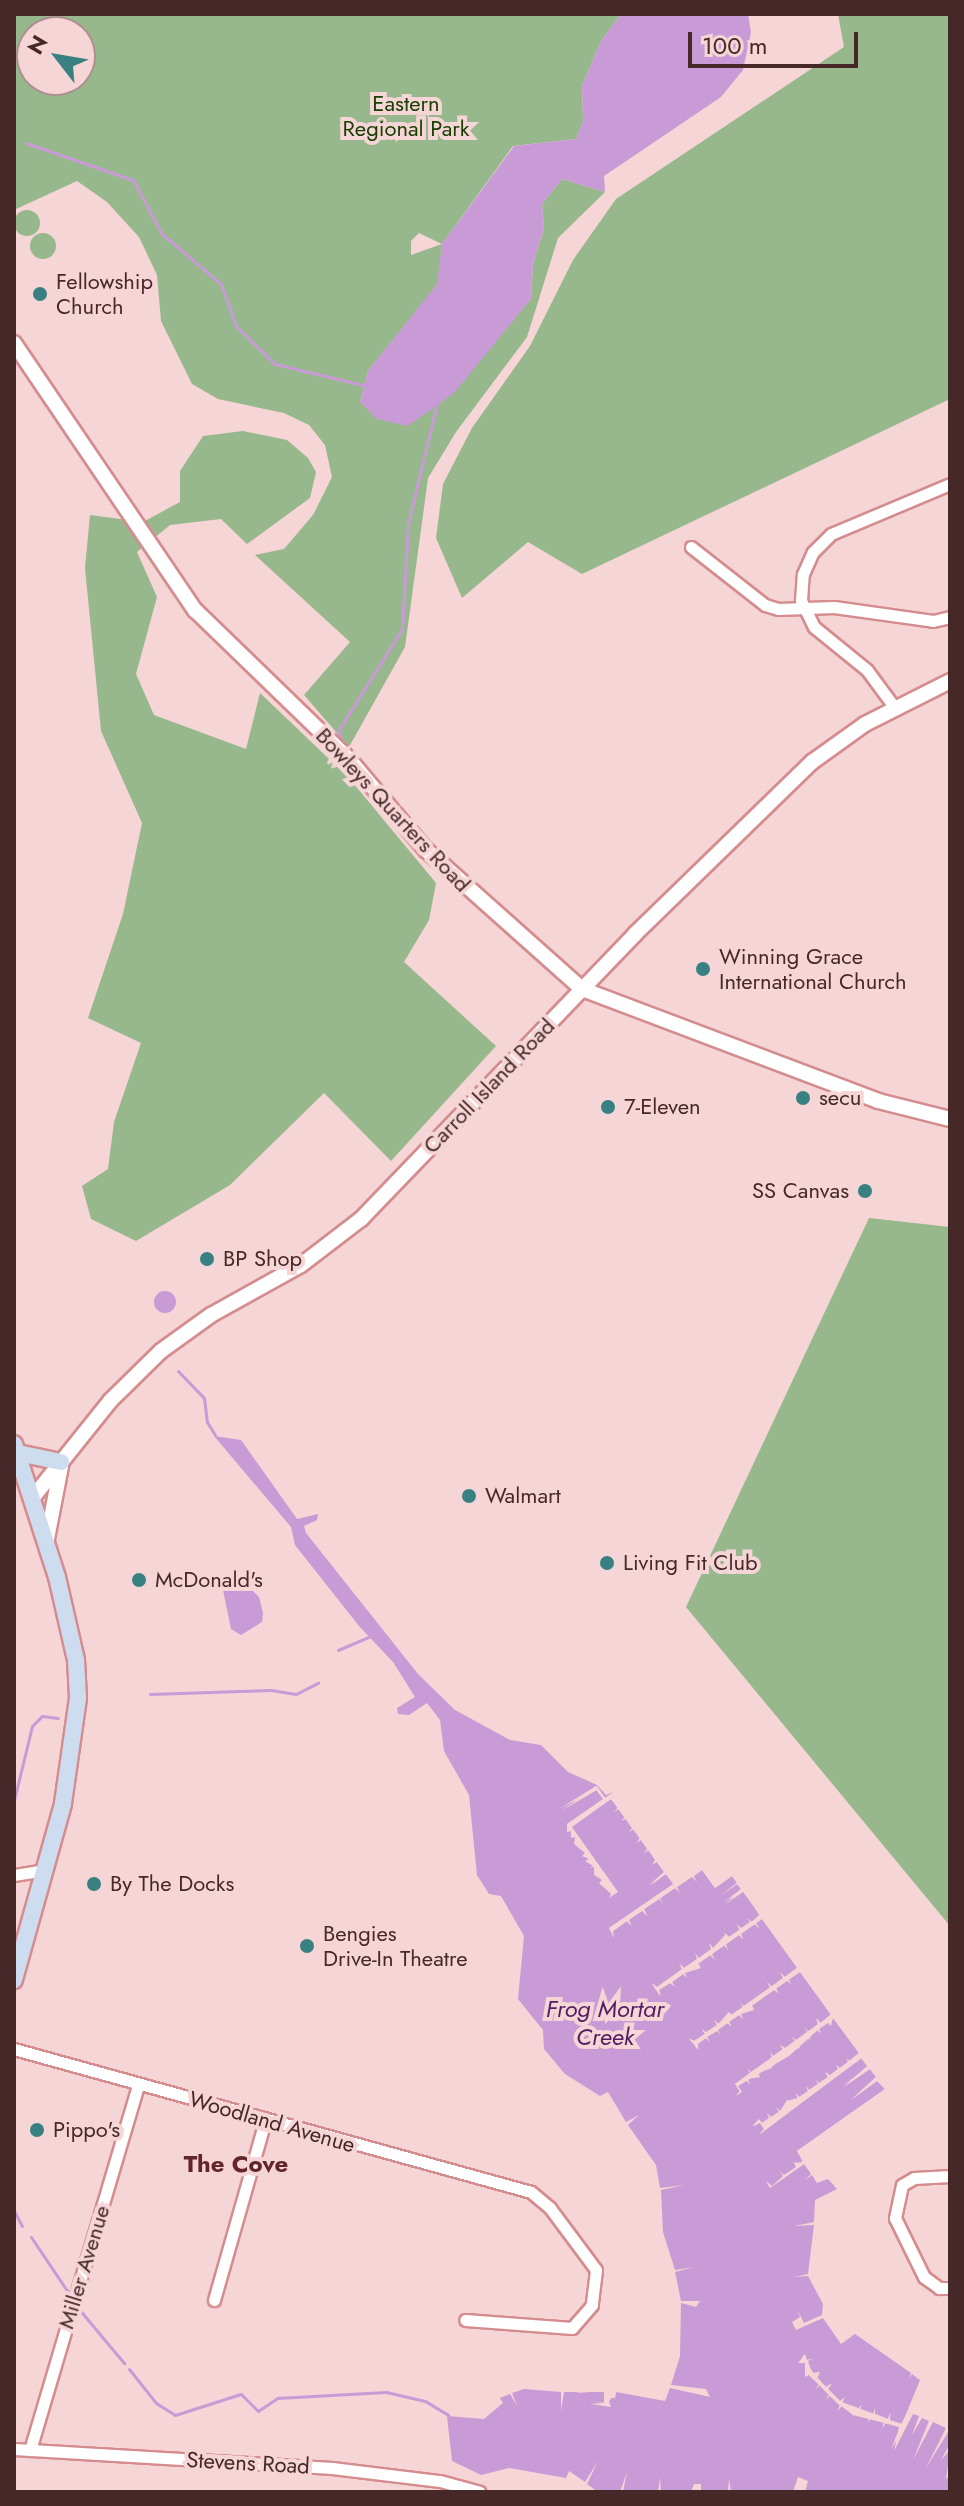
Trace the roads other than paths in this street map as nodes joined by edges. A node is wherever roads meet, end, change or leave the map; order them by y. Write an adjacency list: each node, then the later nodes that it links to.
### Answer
1 (14, 343): 8 (street, Bowleys Quarters Road)
2 (950, 484): 4 (street)
3 (691, 547): 4 (street)
4 (803, 607): 5 (street); 7 (street)
5 (950, 617)
6 (950, 681): 7 (street, Carroll Island Road)
7 (895, 708): 8 (street, Carroll Island Road)
8 (582, 989): 9 (street, Bowleys Quarters Road); 11 (street, Carroll Island Road)
9 (950, 1119)
10 (16, 1449): 11 (main road); 12 (main road)
11 (61, 1462): 12 (street, Carroll Island Road); 13 (street)
12 (34, 1496): 13 (main road)
13 (47, 1539): 14 (main road)
14 (45, 1870): 15 (street); 16 (main road)
15 (14, 1875)
16 (14, 1980)
17 (14, 2049): 18 (street, Woodland Avenue)
18 (138, 2085): 19 (street, Woodland Avenue); 25 (street, Miller Avenue)
19 (265, 2121): 22 (street); 23 (street, Woodland Avenue)
20 (950, 2176): 21 (street)
21 (950, 2288)
22 (214, 2300)
23 (465, 2320)
24 (14, 2449): 25 (street, Stevens Road)
25 (30, 2450): 26 (street, Stevens Road)
26 (480, 2492)

